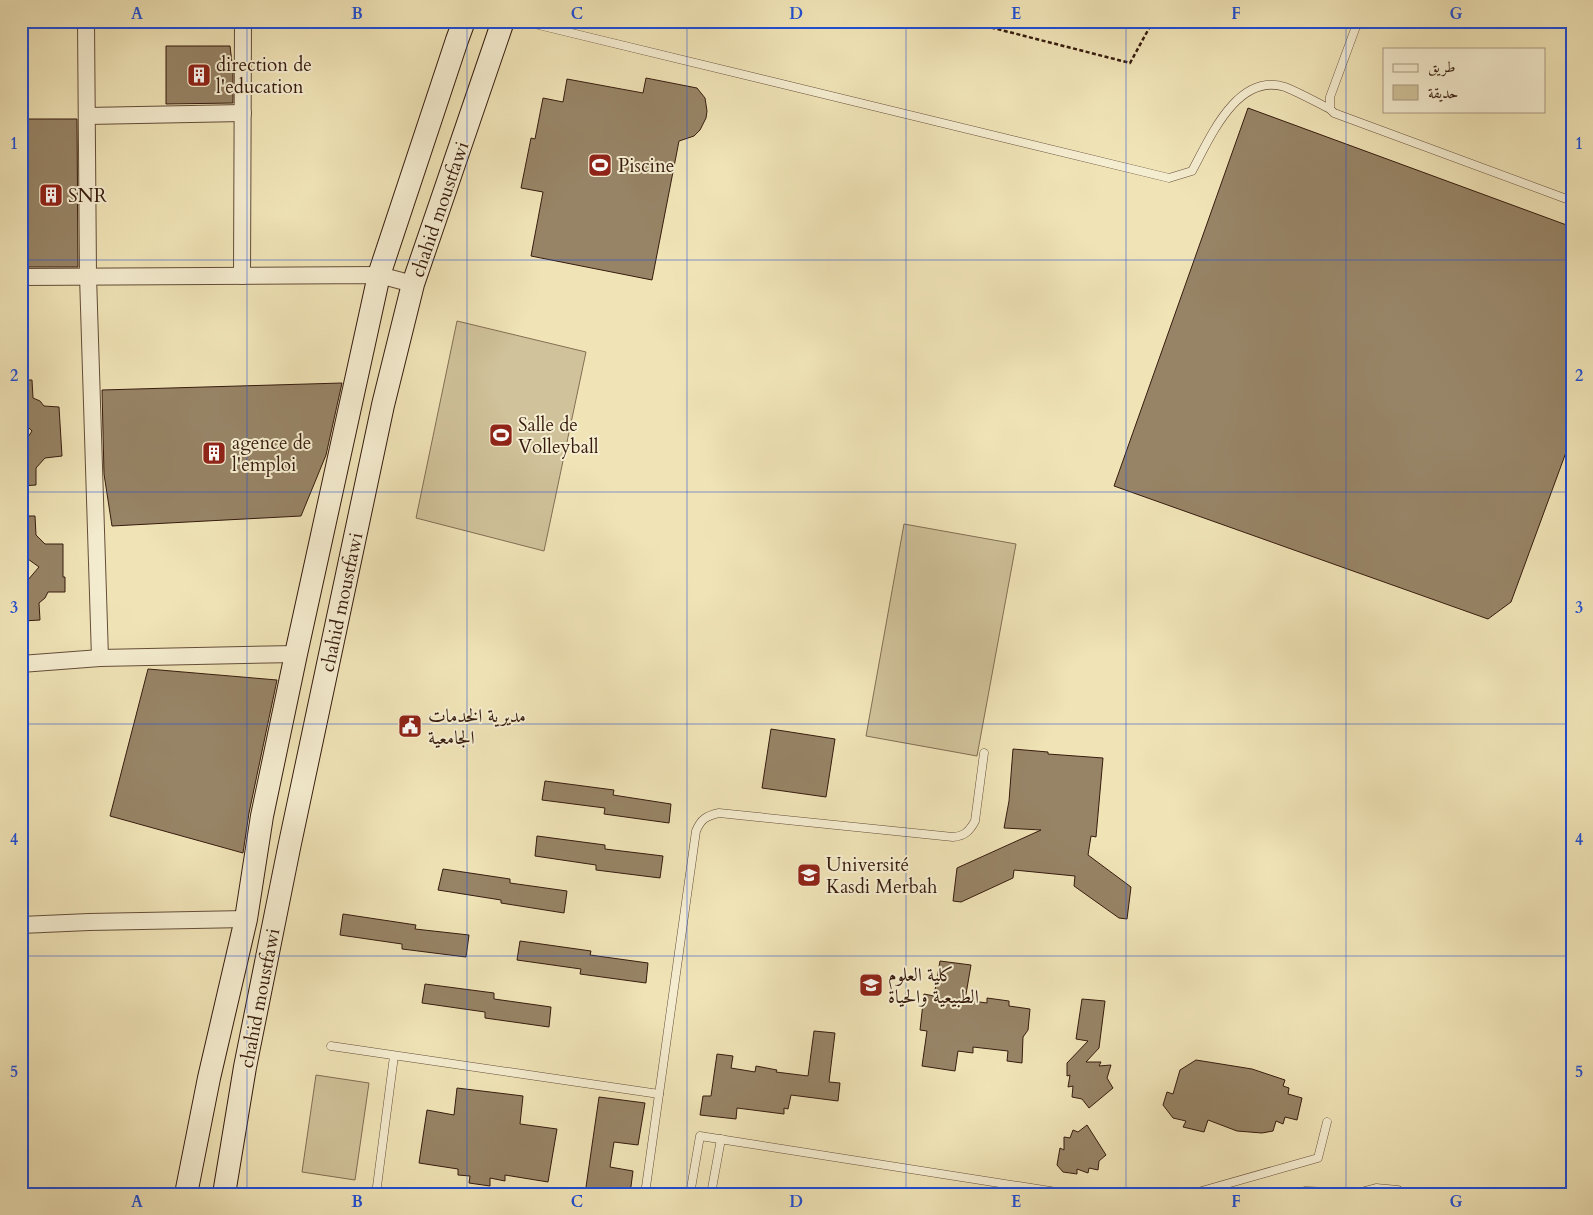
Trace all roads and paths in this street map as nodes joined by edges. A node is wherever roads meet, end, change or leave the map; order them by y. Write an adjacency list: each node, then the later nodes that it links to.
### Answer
1 (86, 21): 11 (street)
2 (243, 21): 10 (street)
3 (464, 21): 13 (main road, chahid moustfawi)
4 (503, 21): 17 (main road, chahid moustfawi)
5 (522, 21): 9 (lane)
6 (966, 21): 7 (path)
7 (1153, 21)
8 (1358, 21): 9 (lane)
9 (1330, 109): 12 (lane)
10 (243, 113): 11 (street); 15 (street)
11 (87, 116): 14 (street)
12 (1572, 201)
13 (379, 275): 15 (street); 17 (street); 18 (main road, chahid moustfawi)
14 (88, 276): 15 (street); 16 (street); 19 (street)
15 (242, 276)
16 (21, 277)
17 (413, 284): 30 (main road, chahid moustfawi)
18 (296, 654): 19 (street); 22 (main road, chahid moustfawi)
19 (100, 658): 20 (street)
20 (21, 664)
21 (984, 753): 26 (lane)
22 (246, 919): 23 (street); 29 (main road, chahid moustfawi)
23 (21, 924)
24 (331, 1046): 25 (lane)
25 (394, 1056): 26 (lane); 31 (lane)
26 (659, 1094): 32 (lane)
27 (1327, 1122): 36 (lane)
28 (721, 1139): 33 (lane); 34 (lane); 35 (lane)
29 (186, 1194)
30 (224, 1194)
31 (376, 1194)
32 (645, 1194)
33 (690, 1194)
34 (711, 1194)
35 (1069, 1194)
36 (1192, 1194)
37 (1294, 1194): 38 (lane)
38 (1357, 1194): 39 (lane)
39 (1403, 1194)

